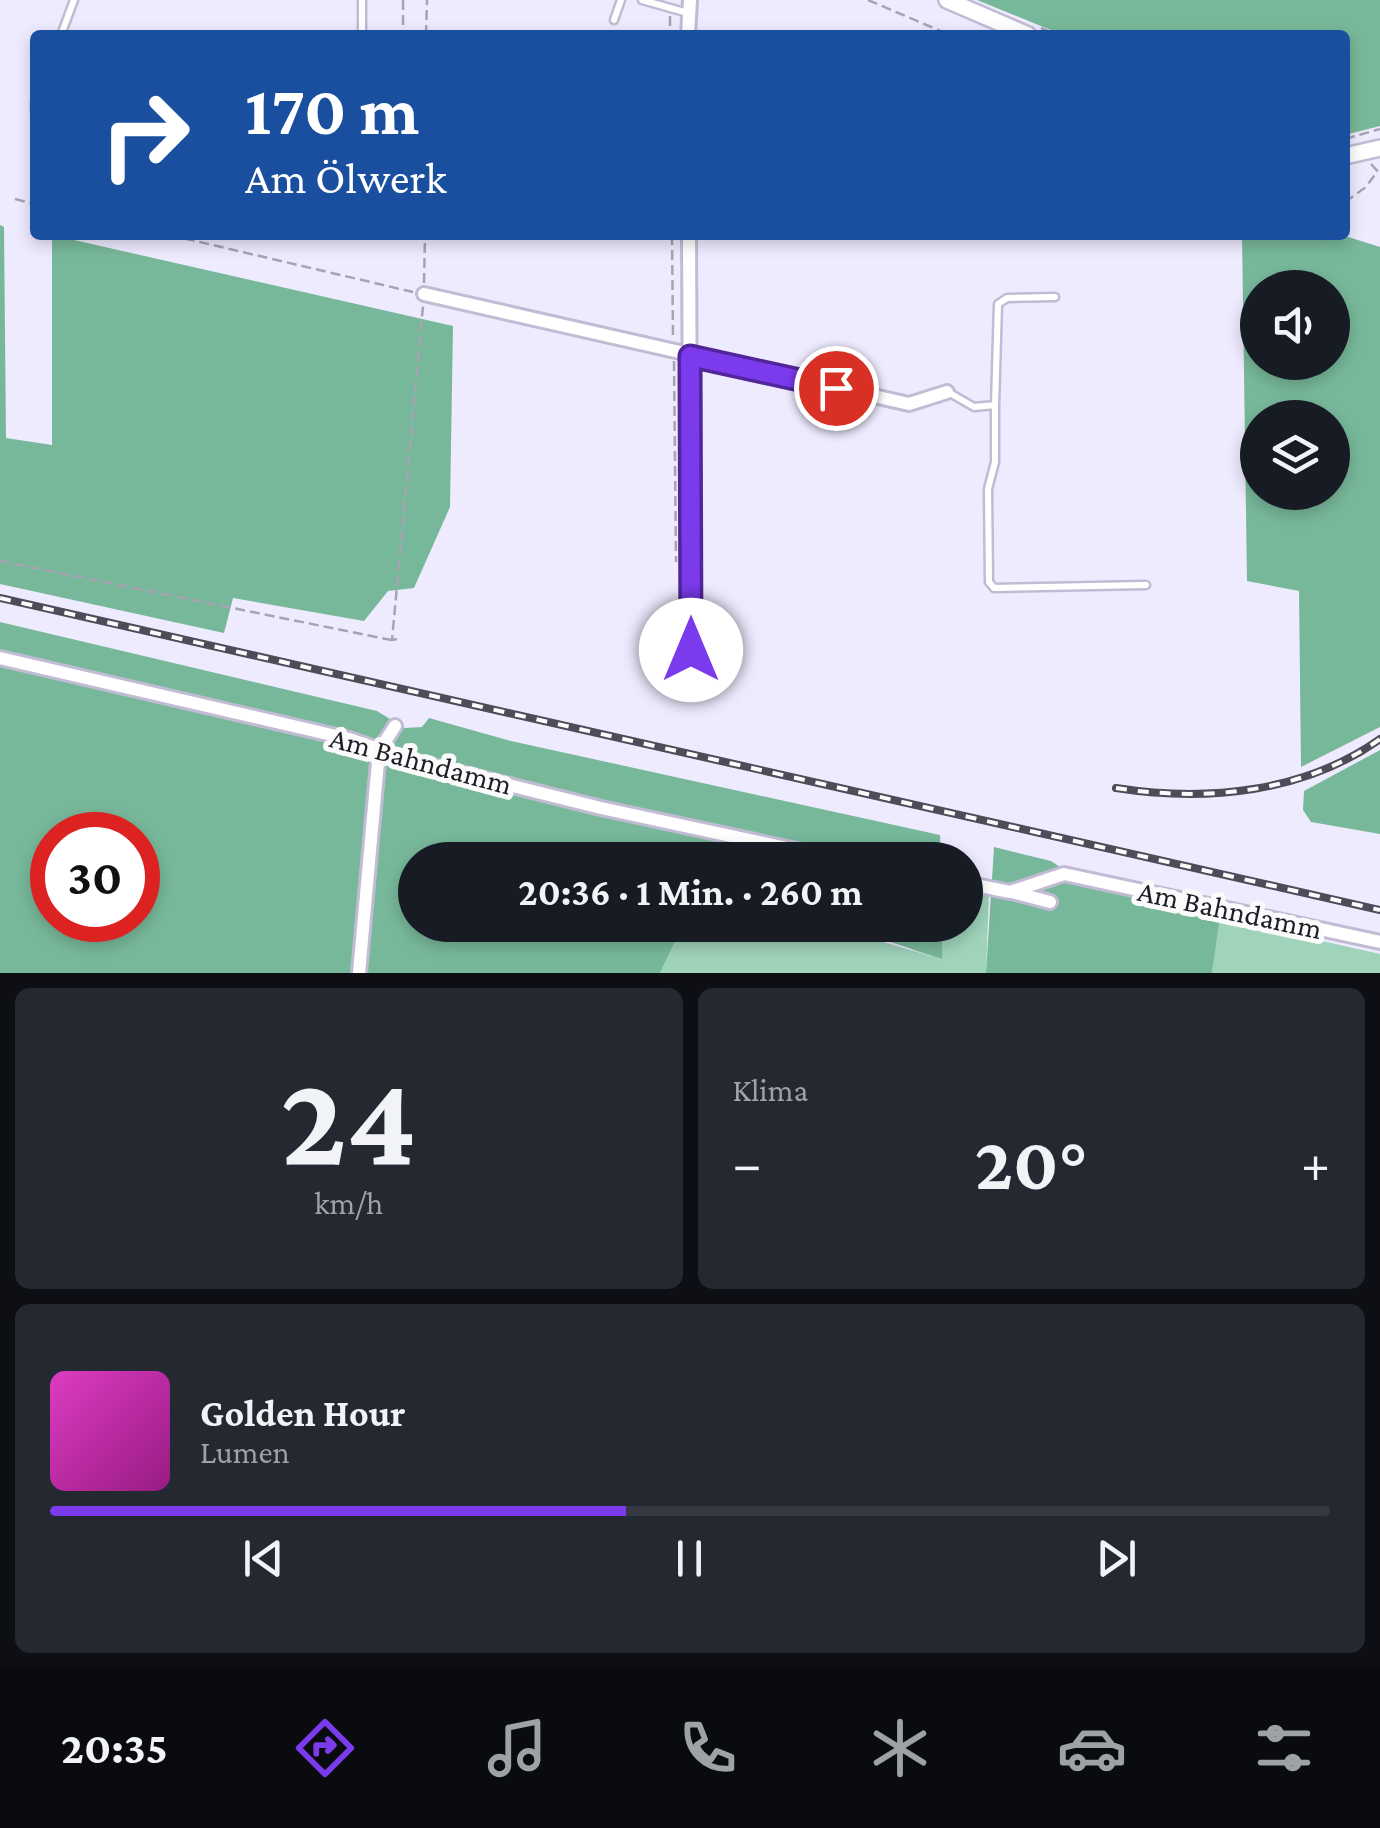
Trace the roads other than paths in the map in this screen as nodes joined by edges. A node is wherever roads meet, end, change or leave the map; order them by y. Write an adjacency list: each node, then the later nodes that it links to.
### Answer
1 (74, 0): 8 (lane)
2 (362, 0): 9 (lane)
3 (622, 0): 7 (lane)
4 (642, 0): 6 (lane)
5 (947, 0): 10 (street)
6 (689, 6)
7 (614, 20)
8 (63, 30)
9 (362, 30)
10 (1016, 30)
11 (1380, 148): 12 (street)
12 (1350, 155)
13 (689, 240): 16 (street)
14 (424, 294): 16 (street)
15 (1055, 297): 18 (lane)
16 (690, 356): 17 (street); 20 (street)
17 (947, 392): 18 (lane)
18 (995, 405): 19 (lane)
19 (1146, 584)
20 (691, 650)
21 (0, 658): 23 (street, Am Bahndamm)
22 (395, 726): 23 (street)
23 (379, 751): 24 (street, Am Bahndamm); 29 (street)
24 (759, 842)
25 (983, 887): 26 (street, Am Bahndamm)
26 (1010, 892): 27 (street); 28 (street, Am Bahndamm)
27 (1050, 902)
28 (1380, 942)
29 (358, 973)

